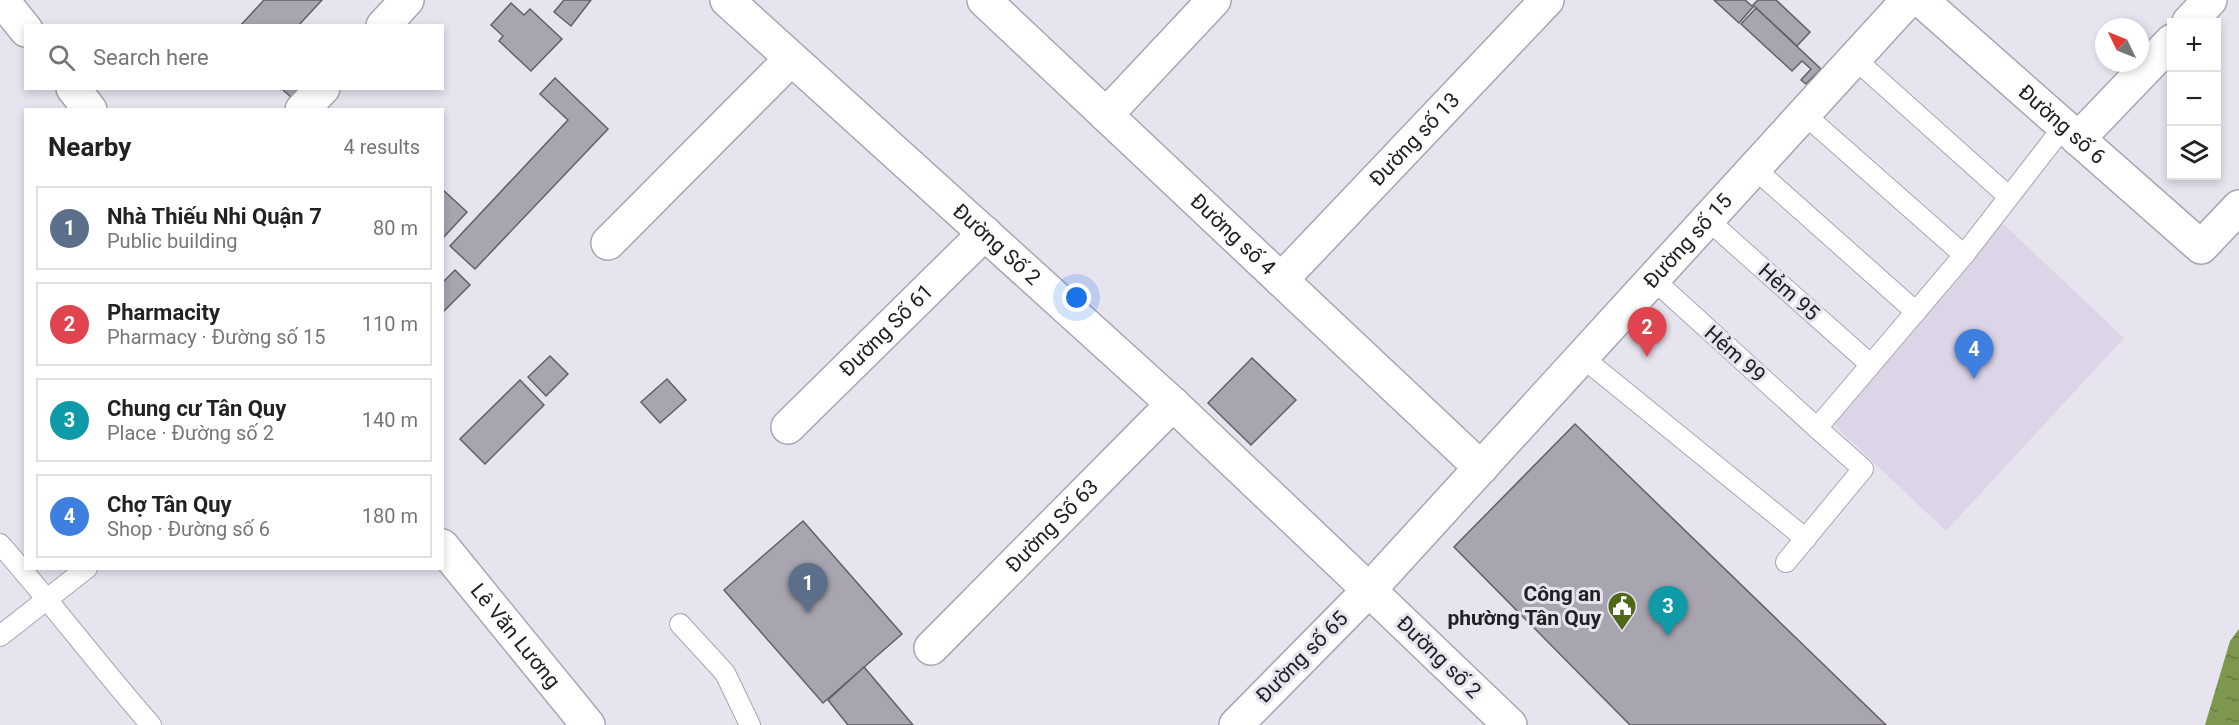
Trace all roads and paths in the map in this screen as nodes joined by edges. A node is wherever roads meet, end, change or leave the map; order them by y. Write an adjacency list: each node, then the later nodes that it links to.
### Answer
1 (2, 0): 12 (street)
2 (407, 0): 11 (street)
3 (727, 0): 14 (street, Đường Số 2)
4 (984, 0): 21 (street, Đường số 4)
5 (1214, 0): 21 (street)
6 (1547, 0): 31 (street, Đường số 13)
7 (1908, 0): 15 (street, Đường số 15)
8 (1921, 0): 22 (street, Đường số 6)
9 (2210, 0): 10 (street)
10 (2193, 18)
11 (385, 24)
12 (24, 28)
13 (2167, 46): 22 (street)
14 (791, 59): 27 (street, Đường Số 2); 28 (street)
15 (1855, 59): 20 (street, Đường số 15); 24 (lane)
16 (75, 90): 18 (street)
17 (320, 90): 19 (street)
18 (88, 108)
19 (304, 108)
20 (1804, 114): 23 (street, Đường số 15); 29 (lane)
21 (1106, 116): 31 (street, Đường số 4)
22 (2071, 133): 24 (lane); 25 (street, Đường số 6)
23 (1755, 168): 26 (street, Đường số 15); 32 (lane)
24 (2008, 196): 29 (lane)
25 (2239, 207)
26 (1708, 220): 30 (street, Đường số 15); 34 (lane, Hẻm 95)
27 (985, 233): 35 (street, Đường Số 2); 36 (street, Đường Số 61)
28 (608, 243)
29 (1964, 255): 32 (lane)
30 (1653, 279): 33 (street, Đường số 15); 37 (lane, Hẻm 99)
31 (1281, 280): 38 (street, Đường số 4)
32 (1916, 312): 34 (lane)
33 (1582, 357): 38 (street, Đường số 15); 39 (lane)
34 (1869, 364): 37 (lane)
35 (1173, 404): 44 (street, Đường Số 2); 48 (street, Đường Số 63)
36 (788, 427)
37 (1817, 428): 39 (lane, Hẻm 99)
38 (1481, 468): 44 (street, Đường số 15)
39 (1806, 539): 42 (lane)
40 (0, 544): 45 (lane)
41 (444, 548): 50 (street, Lê Văn Lương)
42 (1786, 562)
43 (84, 570): 45 (lane)
44 (1369, 590): 52 (street, Đường số 65); 53 (street, Đường số 2)
45 (48, 599): 47 (lane); 49 (lane)
46 (680, 624): 51 (lane)
47 (0, 636)
48 (931, 648)
49 (151, 725)
50 (588, 725)
51 (750, 725)
52 (1236, 725)
53 (1510, 725)

